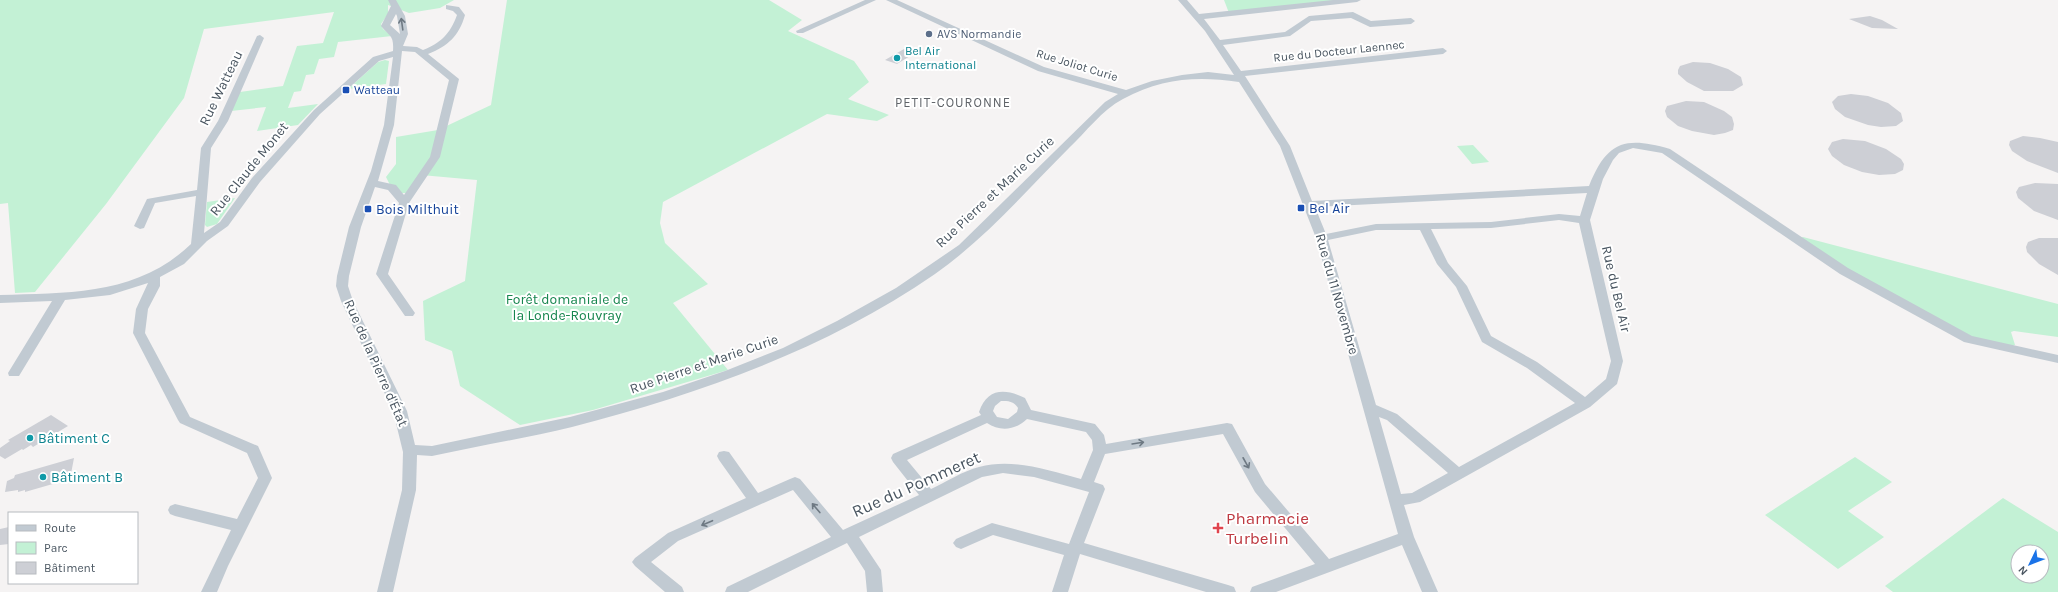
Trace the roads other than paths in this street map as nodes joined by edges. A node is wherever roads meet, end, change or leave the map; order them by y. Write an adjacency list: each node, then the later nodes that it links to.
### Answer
1 (872, 0): 9 (street)
2 (890, 0): 18 (street, Rue Joliot Curie)
3 (1182, 0): 7 (street, Rue du 11 Novembre)
4 (1357, 0): 7 (street)
5 (393, 4): 12 (street, Rue de la Pierre d'État, one-way to 5); 12 (street)
6 (449, 7): 14 (street)
7 (1197, 17): 11 (street, Rue du 11 Novembre)
8 (1411, 21): 11 (street)
9 (800, 31)
10 (260, 38): 21 (street, Rue Watteau)
11 (1217, 43): 15 (street, Rue du 11 Novembre)
12 (398, 48): 14 (street); 19 (street, Rue de la Pierre d'État); 28 (street, Rue Claude Monet)
13 (1443, 51): 17 (street, Rue du Docteur Laennec)
14 (421, 54): 22 (street)
15 (1232, 64): 16 (street, Rue Pierre et Marie Curie); 17 (street, Rue du 11 Novembre)
16 (1209, 75): 17 (street, Rue Pierre et Marie Curie); 18 (street, Rue Pierre et Marie Curie)
17 (1240, 76): 23 (street, Rue du 11 Novembre)
18 (1125, 93): 40 (street, Rue Pierre et Marie Curie)
19 (371, 183): 22 (street); 40 (street, Rue de la Pierre d'État)
20 (1594, 189): 23 (street); 24 (street); 33 (street)
21 (202, 192): 25 (street); 28 (street, Rue Watteau)
22 (404, 203): 32 (street)
23 (1308, 204): 27 (street, Rue du 11 Novembre)
24 (1584, 220): 26 (street); 35 (street, Rue du Bel Air)
25 (140, 226)
26 (1424, 227): 27 (street); 35 (street)
27 (1322, 238): 36 (street, Rue du 11 Novembre)
28 (197, 245): 29 (street, Rue Claude Monet)
29 (154, 276): 30 (street, Rue Claude Monet); 48 (street)
30 (61, 297): 31 (street, Rue Claude Monet); 34 (street)
31 (0, 299)
32 (409, 313)
33 (2058, 359)
34 (14, 373)
35 (1585, 404): 42 (street, Rue du Bel Air)
36 (1369, 408): 42 (street); 46 (street, Rue du 11 Novembre)
37 (1024, 414): 38 (street); 38 (street); 39 (street)
38 (988, 416): 44 (street)
39 (1100, 450): 43 (street); 53 (street, one-way to 53)
40 (410, 452): 55 (street, Rue de la Pierre d'État)
41 (724, 456): 45 (street)
42 (1458, 474): 46 (street, Rue du Bel Air)
43 (1085, 486): 44 (street, Rue du Pommeret); 52 (street, Rue du Pommeret)
44 (929, 496): 49 (street, Rue du Pommeret)
45 (756, 501): 49 (street, one-way to 45); 56 (street, one-way to 56)
46 (1396, 501): 50 (street, Rue du 11 Novembre)
47 (175, 510): 48 (street)
48 (241, 526): 54 (street)
49 (845, 536): 57 (street, Rue du Pommeret); 58 (street)
50 (1406, 537): 53 (street); 62 (street, Rue du 11 Novembre)
51 (961, 543): 52 (street)
52 (1075, 549): 59 (street); 60 (street)
53 (1326, 567): 61 (street)
54 (210, 592)
55 (385, 592)
56 (676, 592)
57 (734, 592)
58 (875, 592)
59 (1060, 592)
60 (1228, 592)
61 (1258, 592)
62 (1430, 592)

